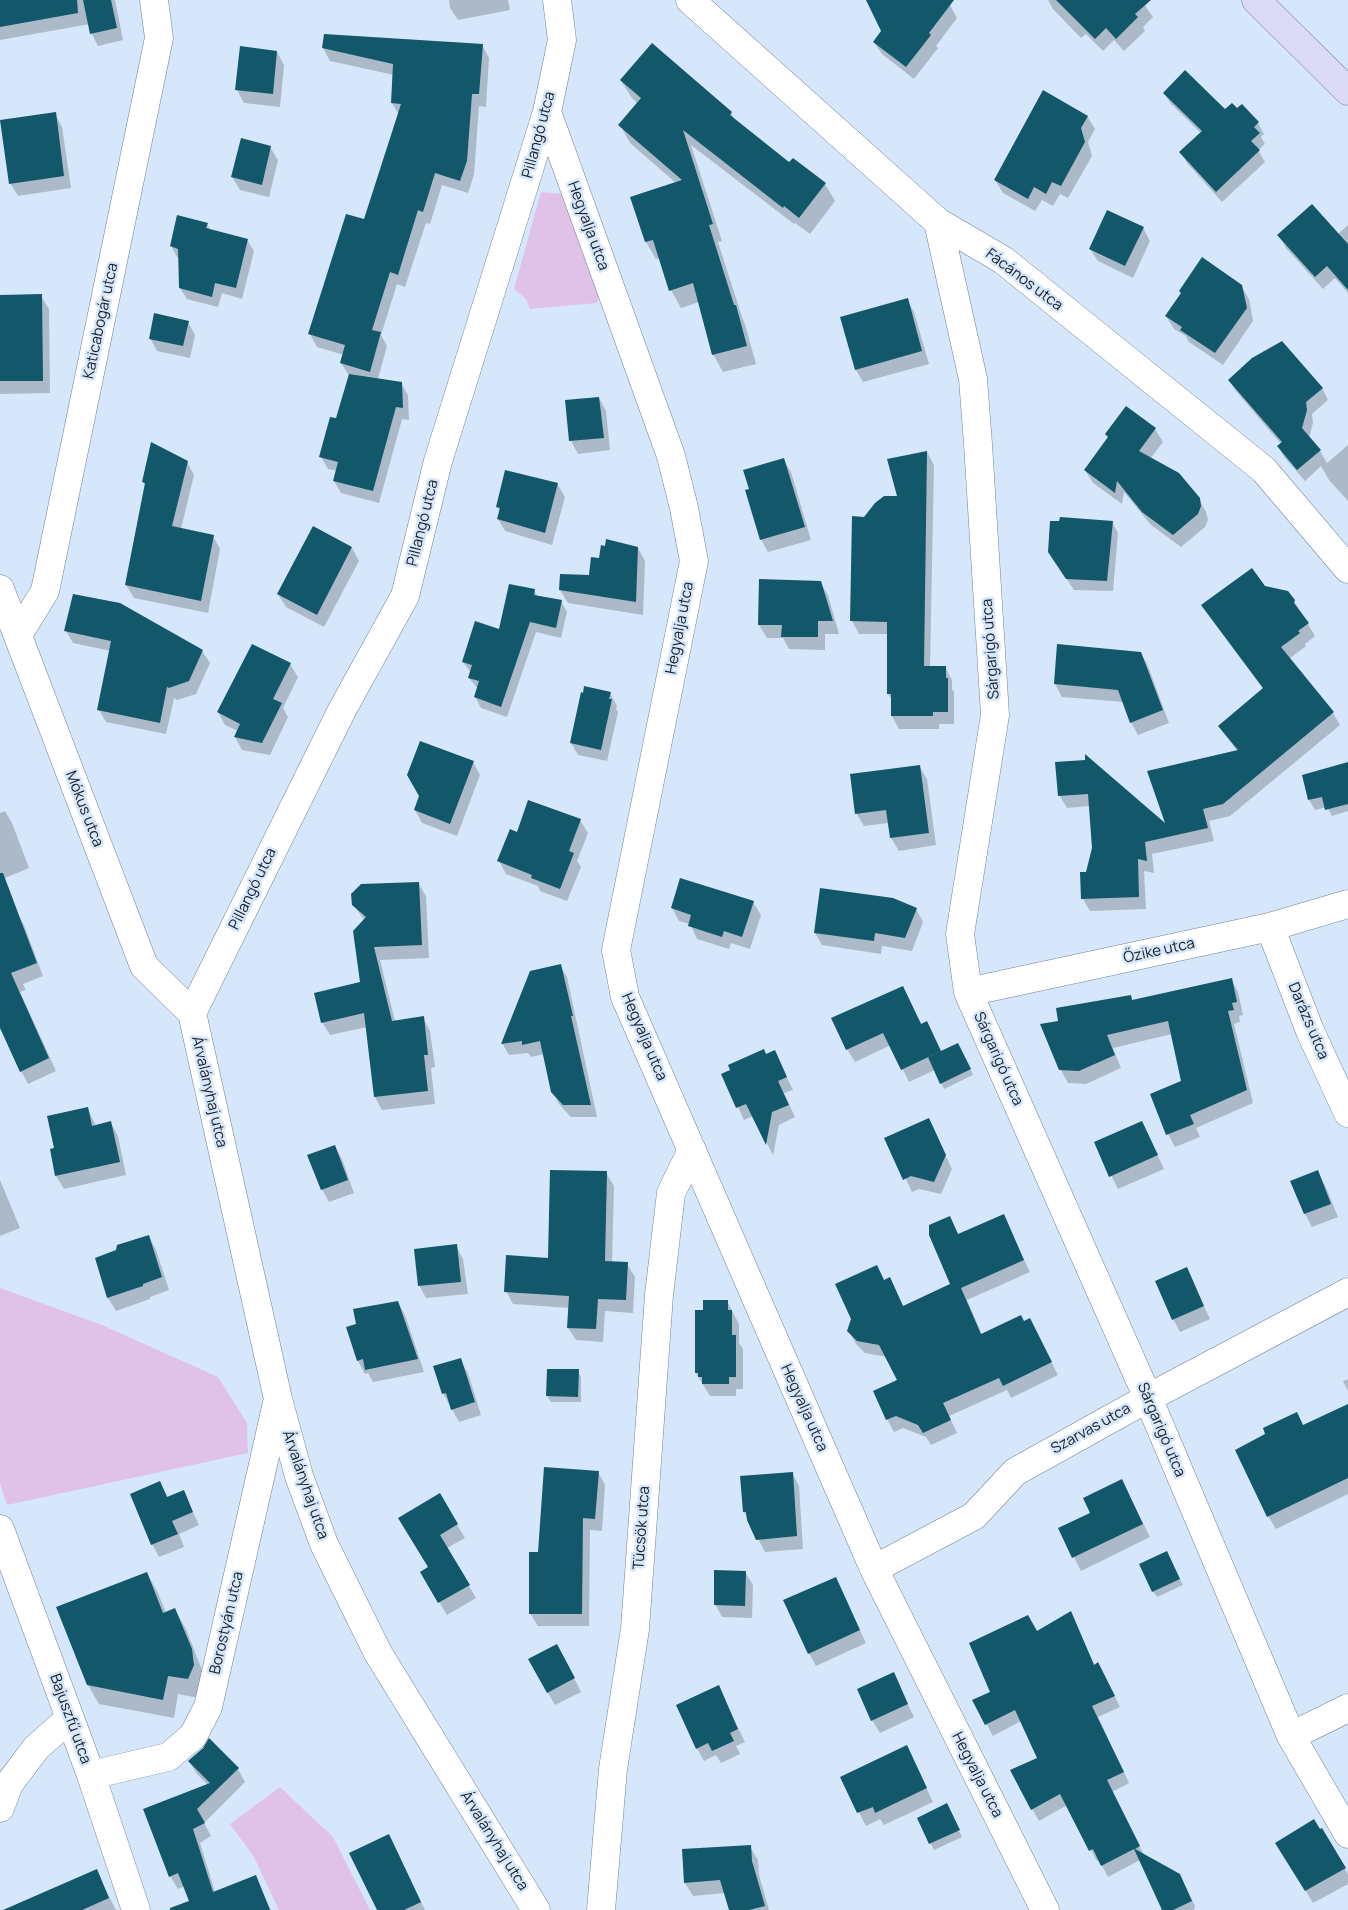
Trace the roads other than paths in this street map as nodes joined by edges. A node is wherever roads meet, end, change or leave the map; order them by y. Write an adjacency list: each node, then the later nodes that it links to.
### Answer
1 (154, 0): 10 (street, Katicabogár utca)
2 (557, 0): 6 (street, Pillangó utca)
3 (690, 0): 7 (street, Fácános utca)
4 (1256, 0): 5 (street)
5 (1348, 91)
6 (547, 112): 14 (street, Pillangó utca); 16 (street, Hegyalja utca)
7 (938, 222): 8 (street, Fácános utca); 13 (street, Sárgarigó utca)
8 (1348, 569)
9 (0, 588): 10 (street, Mókus utca)
10 (18, 635): 14 (street, Mókus utca)
11 (1348, 904): 12 (street, Őzike utca)
12 (1270, 927): 13 (street, Őzike utca); 15 (street, Darázs utca)
13 (968, 992): 18 (street, Sárgarigó utca)
14 (192, 1013): 19 (street, Árvalányhaj utca)
15 (1348, 1113)
16 (692, 1150): 21 (street, Hegyalja utca); 30 (street, Tücsök utca)
17 (1348, 1292): 18 (street, Szarvas utca)
18 (1148, 1398): 21 (street, Szarvas utca); 24 (street, Sárgarigó utca)
19 (278, 1399): 25 (street, Borostyán utca); 29 (street, Árvalányhaj utca)
20 (0, 1529): 23 (street, Bajuszfű utca)
21 (874, 1569): 31 (street, Hegyalja utca)
22 (1348, 1708): 24 (street)
23 (70, 1718): 25 (street, Bajuszfű utca); 26 (street)
24 (1291, 1736): 27 (street, Sárgarigó utca)
25 (91, 1775): 28 (street, Bajuszfű utca)
26 (0, 1808)
27 (1348, 1834)
28 (136, 1910)
29 (536, 1910)
30 (600, 1910)
31 (1045, 1910)

